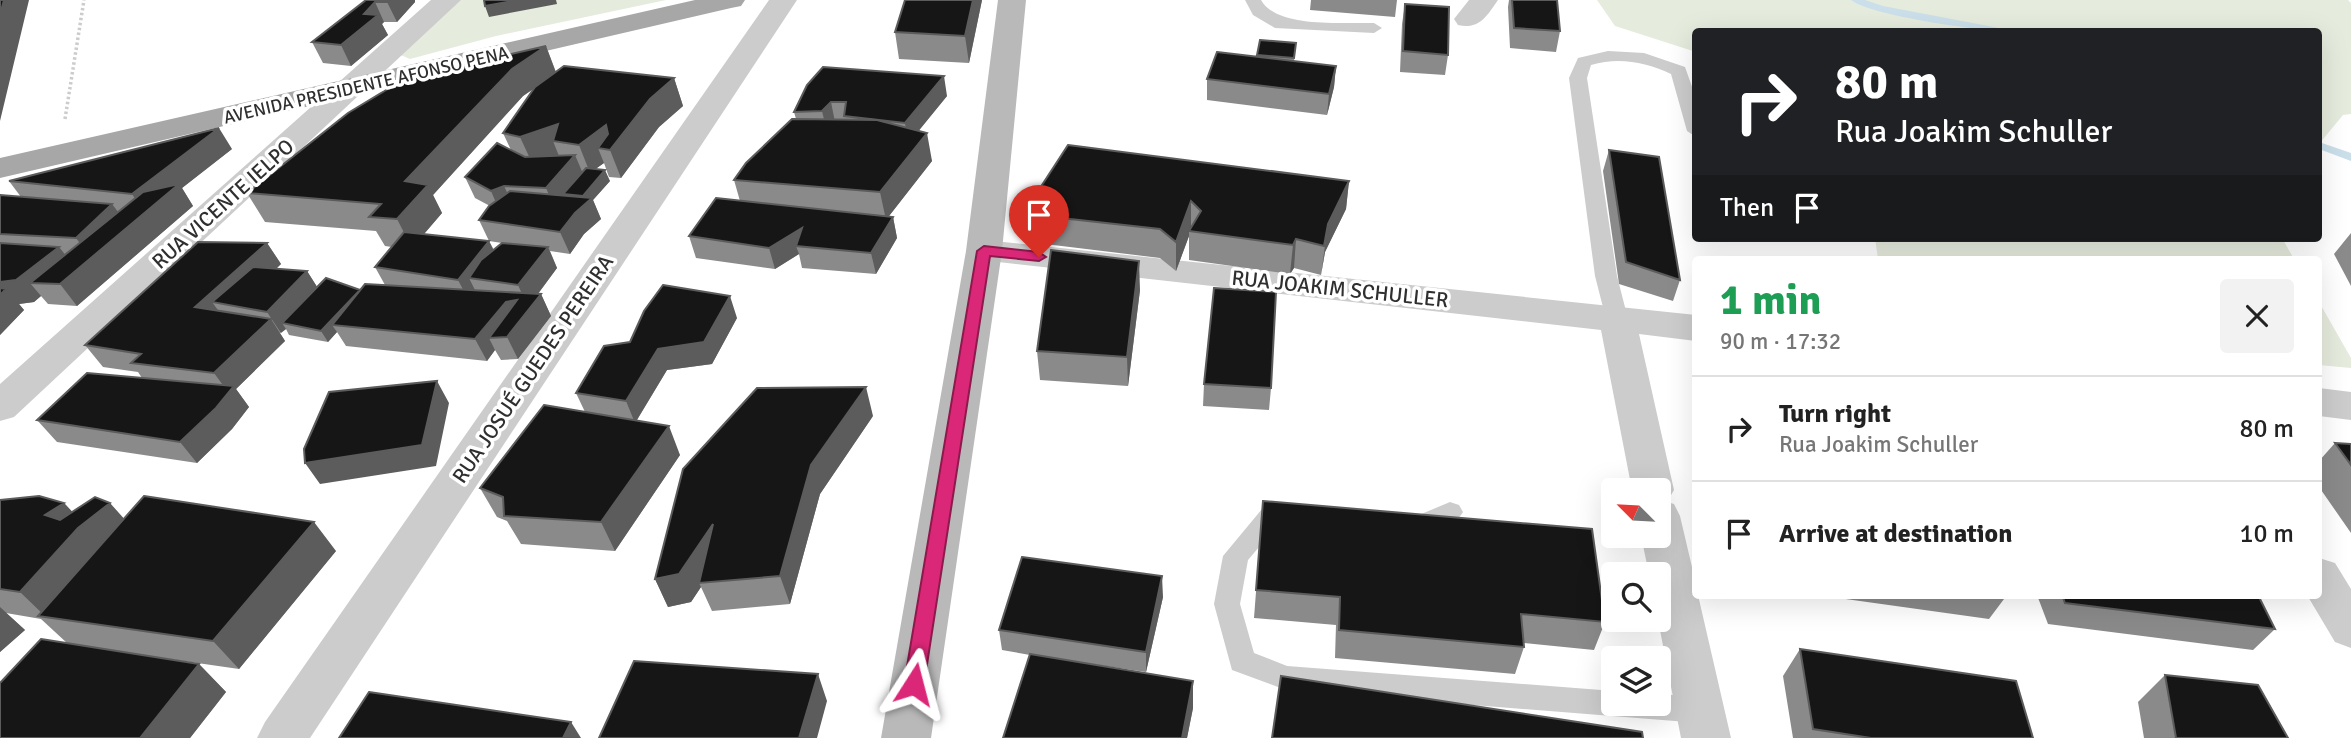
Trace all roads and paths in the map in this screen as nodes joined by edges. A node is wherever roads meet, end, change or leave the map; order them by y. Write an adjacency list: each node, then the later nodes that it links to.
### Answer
1 (84, 0): 10 (path)
2 (447, 0): 8 (street, RUA VICENTE IELPO)
3 (731, 0): 8 (main road, AVENIDA PRESIDENTE AFONSO PENA)
4 (783, 0): 26 (street, RUA JOSUÉ GUEDES PEREIRA)
5 (1012, 0): 12 (street)
6 (1253, 0): 7 (lane)
7 (1374, 27)
8 (349, 89): 10 (main road, AVENIDA PRESIDENTE AFONSO PENA); 17 (street, RUA VICENTE IELPO)
9 (1692, 117): 13 (lane)
10 (60, 154): 11 (main road, AVENIDA PRESIDENTE AFONSO PENA)
11 (0, 168)
12 (984, 251): 13 (street, RUA JOAKIM SCHULLER); 27 (street)
13 (1618, 319): 14 (street, RUA JOAKIM SCHULLER); 18 (street)
14 (1692, 328)
15 (2322, 402): 16 (street)
16 (2351, 406)
17 (0, 407)
18 (1651, 478)
19 (1450, 512): 21 (lane)
20 (1308, 515): 25 (lane)
21 (1383, 519)
22 (1666, 548): 25 (street)
23 (2322, 581): 24 (street)
24 (2351, 628)
25 (1703, 724)
26 (282, 738)
27 (906, 738)

